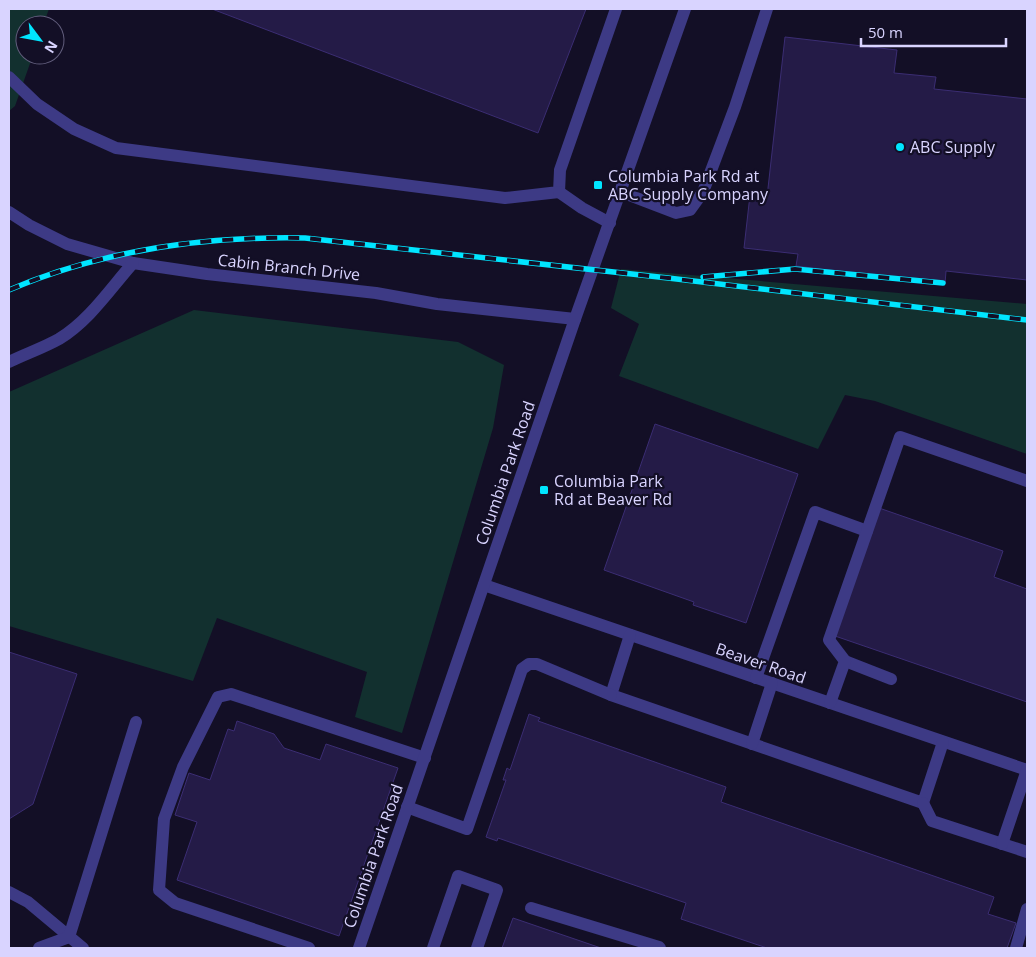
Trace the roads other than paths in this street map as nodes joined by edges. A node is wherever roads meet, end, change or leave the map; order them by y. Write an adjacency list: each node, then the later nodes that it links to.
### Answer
1 (616, 9): 5 (street)
2 (685, 9): 6 (street, Columbia Park Road)
3 (767, 9): 6 (street)
4 (9, 77): 5 (street)
5 (560, 192): 8 (street)
6 (621, 192): 8 (street, Columbia Park Road)
7 (10, 214): 9 (street, Cabin Branch Drive)
8 (610, 223): 10 (street, Columbia Park Road)
9 (133, 264): 10 (street, Cabin Branch Drive); 11 (street)
10 (575, 319): 14 (street, Columbia Park Road)
11 (9, 362)
12 (1027, 481): 13 (street)
13 (867, 531): 16 (street); 17 (street)
14 (484, 585): 15 (street, Beaver Road); 25 (street, Columbia Park Road)
15 (630, 635): 17 (street, Beaver Road); 20 (street)
16 (845, 661): 18 (street); 21 (street)
17 (756, 678): 19 (street, Beaver Road)
18 (891, 679)
19 (772, 684): 21 (street, Beaver Road); 24 (street)
20 (611, 695): 24 (street); 28 (street)
21 (830, 703): 23 (street, Beaver Road)
22 (136, 722): 34 (street)
23 (943, 742): 26 (street, Beaver Road); 27 (street)
24 (752, 744): 27 (street)
25 (425, 758): 28 (street, Columbia Park Road); 37 (street)
26 (1027, 770): 29 (street)
27 (923, 804): 29 (street)
28 (407, 807): 38 (street, Columbia Park Road)
29 (1002, 844): 30 (street)
30 (1027, 852)
31 (9, 892): 34 (street)
32 (531, 908): 41 (street)
33 (1027, 910): 42 (street)
34 (69, 937): 35 (street); 36 (street)
35 (39, 948)
36 (83, 948)
37 (309, 948)
38 (359, 948)
39 (432, 948): 40 (street)
40 (476, 948)
41 (660, 948)
42 (1016, 948)

